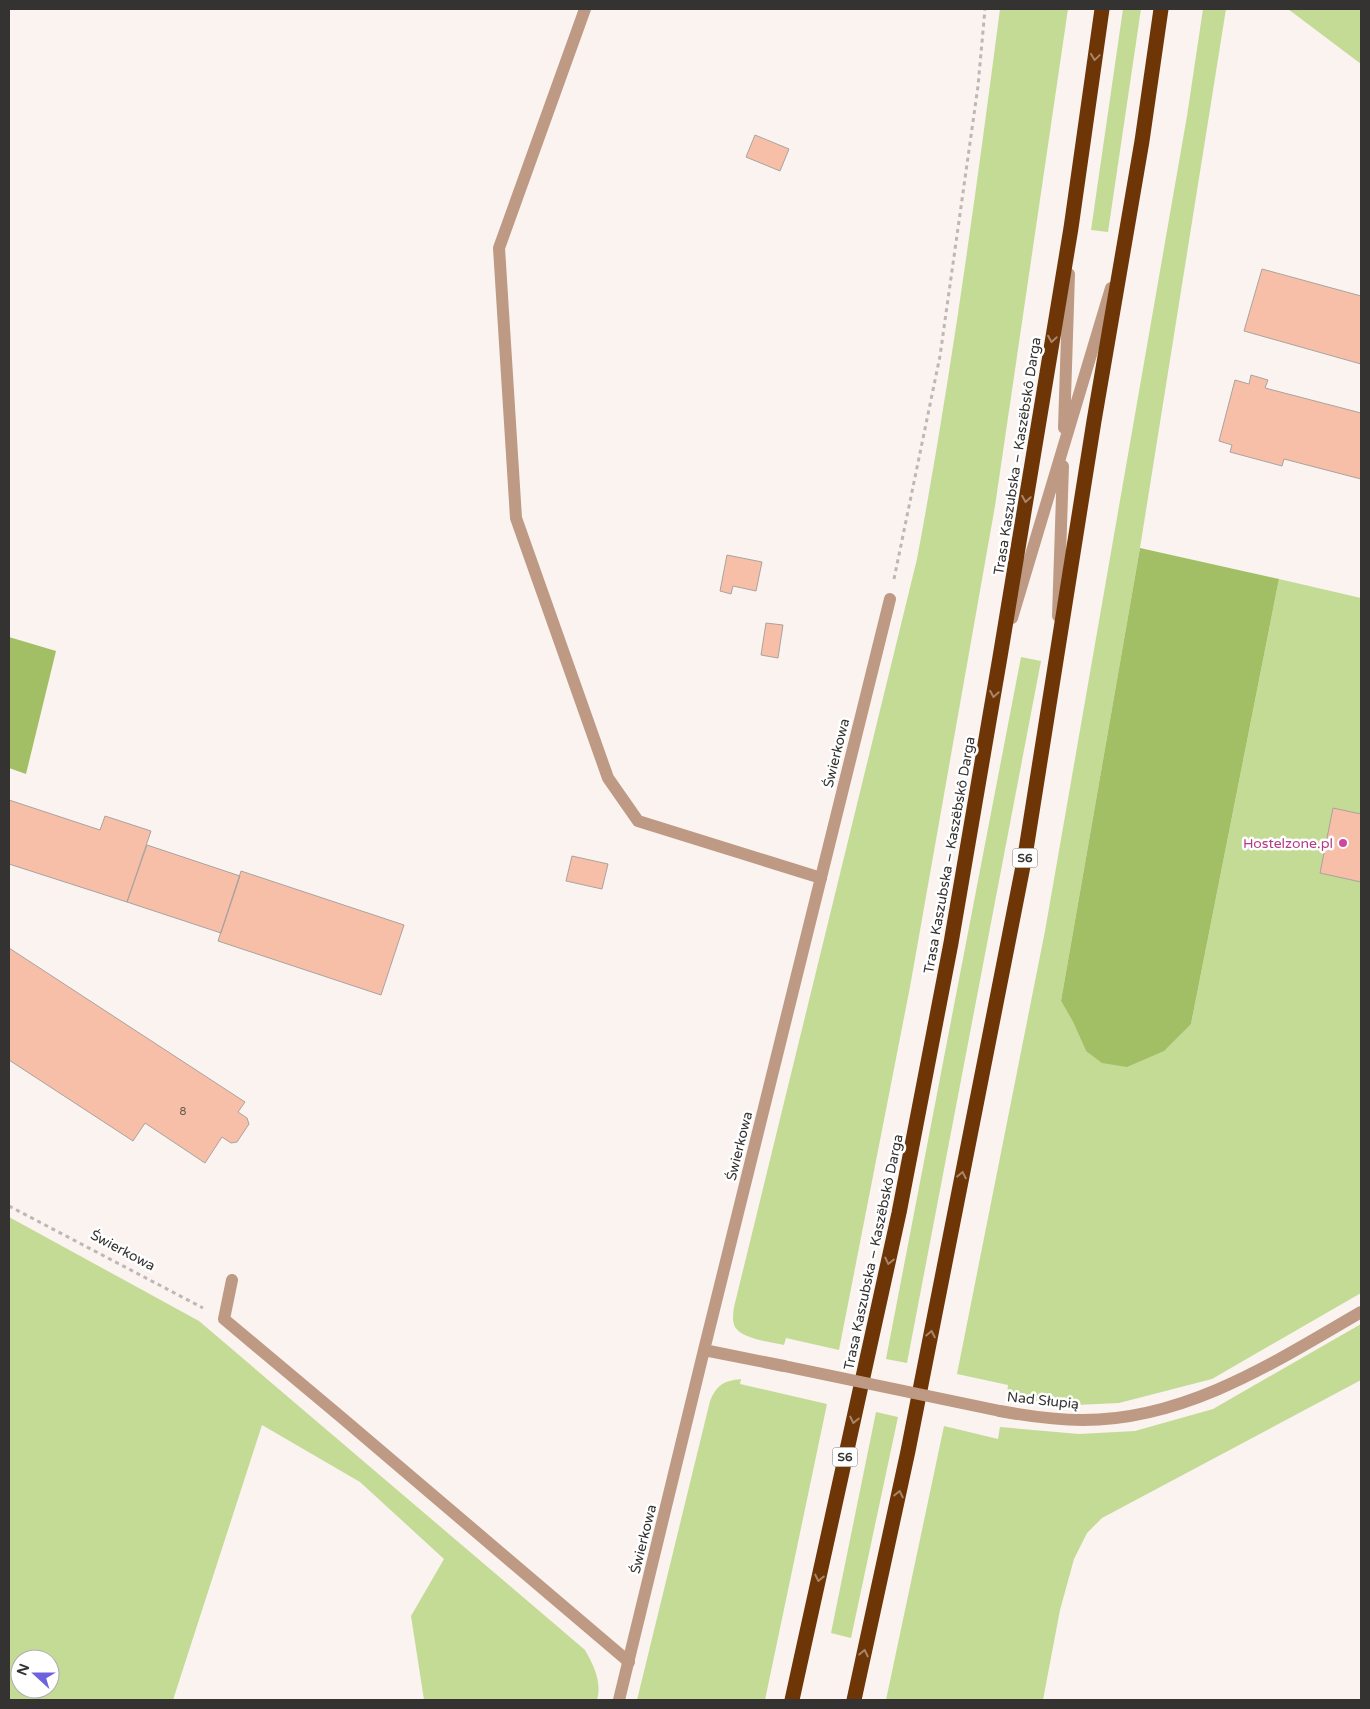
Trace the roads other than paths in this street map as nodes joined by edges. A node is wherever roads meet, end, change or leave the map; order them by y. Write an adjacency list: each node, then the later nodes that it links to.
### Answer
1 (585, 9): 10 (street)
2 (1102, 9): 4 (highway, Trasa Kaszubska – Kaszëbskô Darga / S6, one-way to 4)
3 (1161, 9): 5 (highway, S6)
4 (1070, 228): 6 (street); 8 (highway, Trasa Kaszubska – Kaszëbskô Darga / S6, one-way to 8)
5 (1127, 235): 6 (street); 9 (highway, S6)
6 (1063, 447): 8 (street); 9 (street)
7 (890, 599): 10 (street, Świerkowa)
8 (1000, 657): 16 (highway, Trasa Kaszubska – Kaszëbskô Darga / S6, one-way to 16)
9 (1056, 666): 17 (highway, S6, one-way to 9)
10 (821, 878): 13 (street, Świerkowa)
11 (232, 1280): 14 (street)
12 (1361, 1312): 13 (street, Nad Słupią, bridge)
13 (704, 1350): 14 (street, Świerkowa)
14 (629, 1662): 15 (street, Świerkowa)
15 (619, 1700)
16 (792, 1700)
17 (854, 1700)

